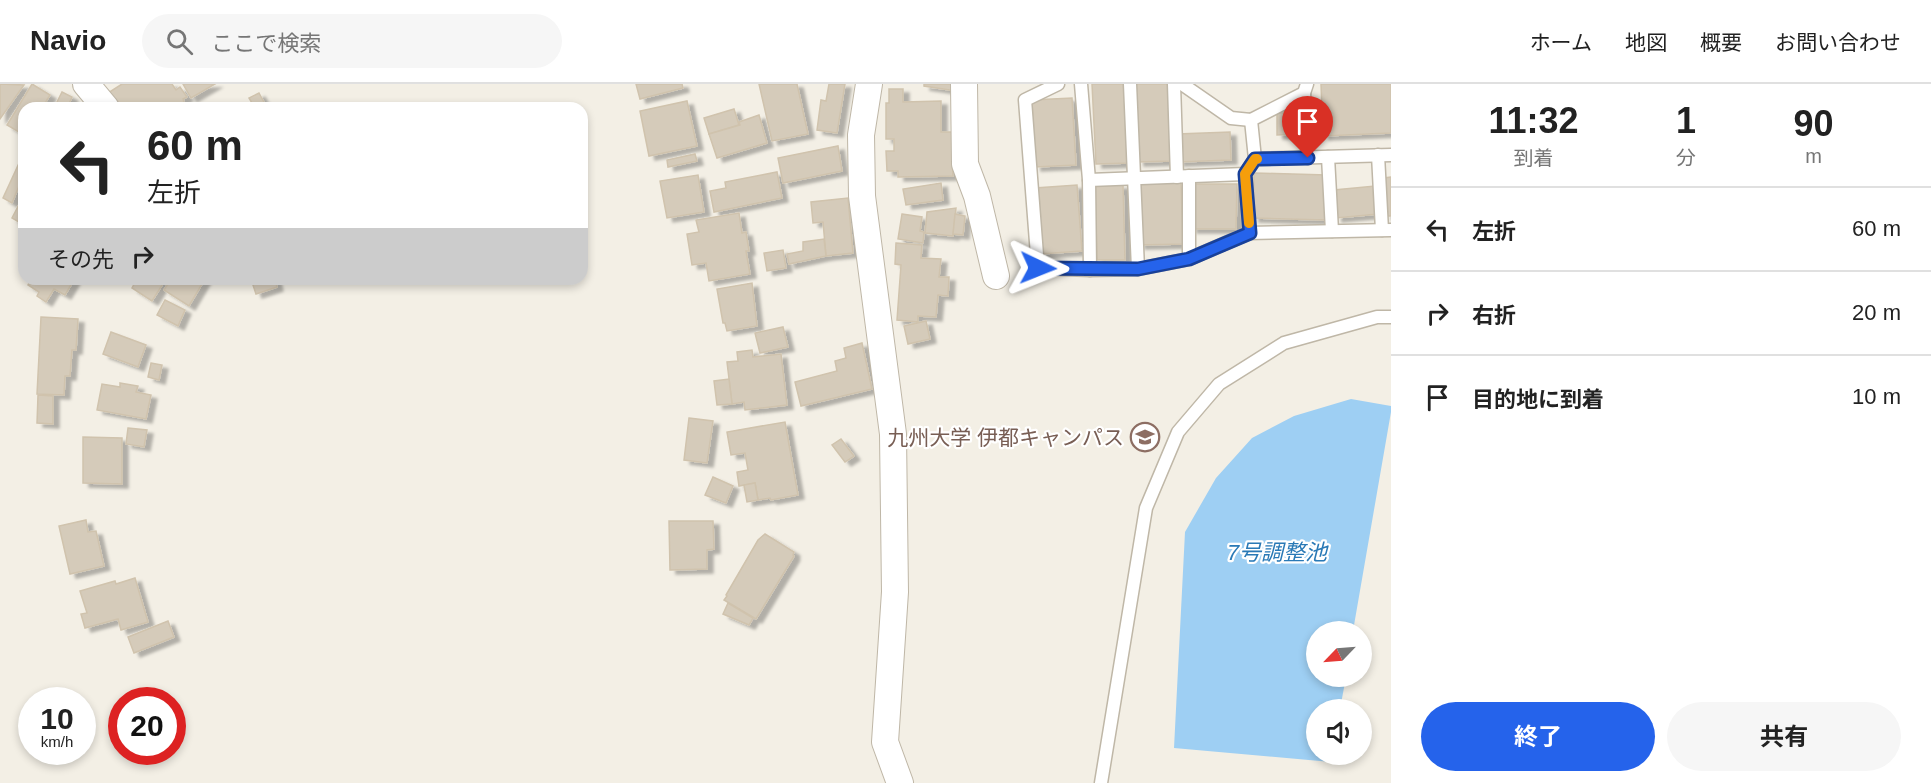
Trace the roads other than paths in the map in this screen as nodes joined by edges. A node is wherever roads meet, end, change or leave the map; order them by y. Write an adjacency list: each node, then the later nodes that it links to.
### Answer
1 (86, 84): 10 (street)
2 (869, 84): 29 (street)
3 (964, 84): 27 (street)
4 (1058, 84): 26 (lane)
5 (1081, 84): 20 (lane)
6 (1130, 84): 19 (lane)
7 (1174, 84): 18 (lane)
8 (1182, 84): 11 (lane)
9 (1305, 88): 11 (lane); 15 (lane)
10 (101, 102)
11 (1251, 120): 16 (lane)
12 (1378, 155): 13 (lane); 14 (lane); 21 (lane)
13 (1391, 155)
14 (1328, 157): 15 (lane); 22 (lane)
15 (1308, 158): 16 (lane)
16 (1255, 159): 17 (lane)
17 (1245, 174): 18 (lane); 23 (lane)
18 (1183, 177): 19 (lane); 24 (lane)
19 (1133, 178): 20 (lane); 25 (lane)
20 (1089, 180): 26 (lane)
21 (1386, 230): 22 (lane)
22 (1332, 231): 23 (lane)
23 (1250, 233): 24 (lane)
24 (1189, 259): 25 (lane)
25 (1138, 269): 26 (lane)
26 (1090, 270)
27 (996, 276)
28 (1391, 317): 30 (lane)
29 (900, 783)
30 (1101, 783)

